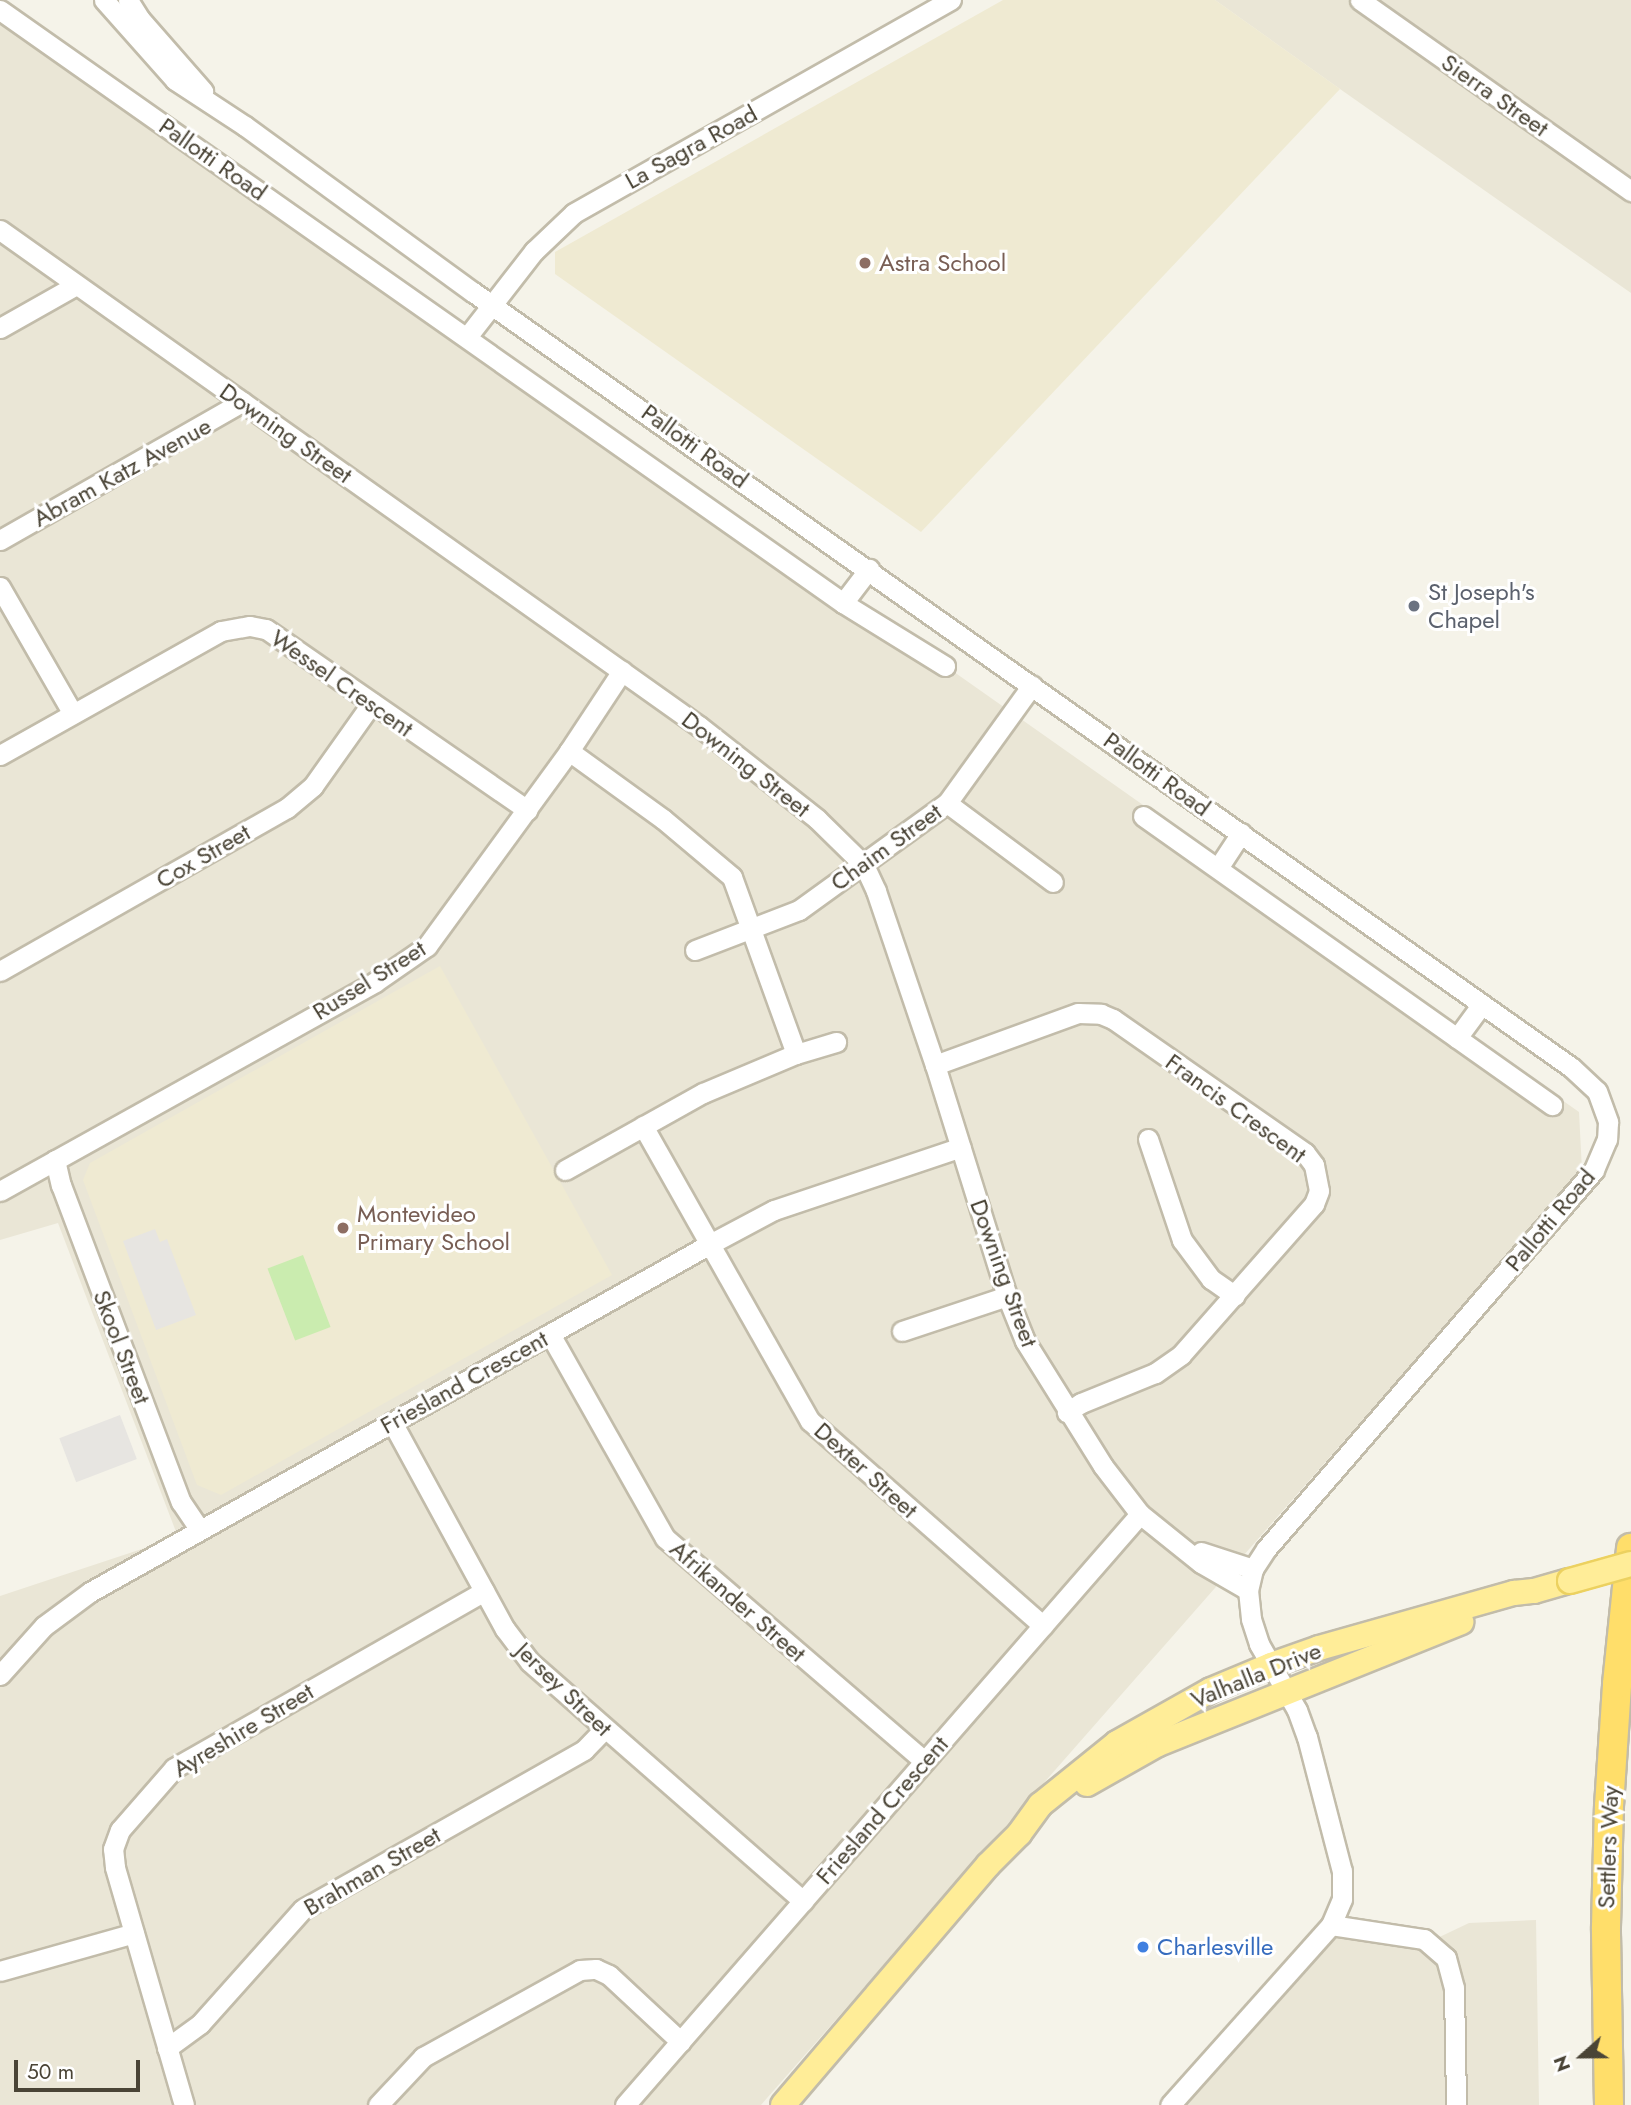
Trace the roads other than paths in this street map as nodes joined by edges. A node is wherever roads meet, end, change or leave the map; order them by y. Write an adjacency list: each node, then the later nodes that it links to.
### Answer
1 (104, 0): 6 (street)
2 (128, 0): 6 (street)
3 (951, 0): 10 (street, La Sagra Road)
4 (1360, 0): 7 (street, Sierra Street)
5 (0, 10): 12 (street, Pallotti Road)
6 (218, 107): 10 (street, Pallotti Road)
7 (1631, 191)
8 (0, 230): 9 (street, Downing Street)
9 (76, 285): 11 (street); 13 (street, Downing Street)
10 (494, 303): 12 (street, La Sagra Road); 15 (street, Pallotti Road)
11 (0, 328)
12 (467, 337): 17 (street, Pallotti Road)
13 (242, 402): 14 (street, Abram Katz Avenue); 19 (street, Downing Street)
14 (0, 540)
15 (869, 569): 17 (street); 20 (street, Pallotti Road)
16 (0, 587): 22 (street)
17 (843, 603): 18 (street, Pallotti Road)
18 (945, 666)
19 (622, 671): 23 (street, Russel Street); 29 (street, Downing Street)
20 (1032, 685): 25 (street, Chaim Street); 28 (street, Pallotti Road)
21 (373, 703): 22 (street, Wessel Crescent); 26 (street, Wessel Crescent); 34 (street, Cox Street)
22 (73, 714): 24 (street, Wessel Crescent)
23 (569, 751): 26 (street, Russel Street); 32 (street)
24 (0, 755)
25 (947, 803): 29 (street, Chaim Street); 31 (street)
26 (527, 810): 44 (street, Russel Street)
27 (1143, 816): 30 (street, Pallotti Road)
28 (1241, 833): 30 (street); 35 (street, Pallotti Road)
29 (864, 865): 32 (street, Chaim Street); 39 (street, Downing Street)
30 (1219, 868): 36 (street, Pallotti Road)
31 (1053, 882)
32 (753, 929): 33 (street, Chaim Street); 38 (street)
33 (695, 950)
34 (0, 971)
35 (1482, 1004): 36 (street); 59 (street, Pallotti Road)
36 (1457, 1038): 40 (street, Pallotti Road)
37 (836, 1042): 38 (street)
38 (796, 1054): 41 (street)
39 (935, 1065): 43 (street, Downing Street); 49 (street, Francis Crescent)
40 (1552, 1105)
41 (643, 1126): 45 (street); 47 (street, Dexter Street)
42 (1148, 1139): 49 (street)
43 (961, 1147): 47 (street, Friesland Crescent); 48 (street, Downing Street)
44 (55, 1160): 46 (street); 55 (street, Skool Street)
45 (565, 1170)
46 (0, 1191)
47 (710, 1244): 51 (street, Friesland Crescent); 63 (street, Dexter Street)
48 (1007, 1296): 50 (street); 52 (street, Downing Street)
49 (1235, 1296): 52 (street, Francis Crescent)
50 (902, 1331)
51 (550, 1334): 53 (street, Friesland Crescent); 68 (street, Afrikander Street)
52 (1067, 1412): 54 (street, Downing Street)
53 (392, 1422): 55 (street, Friesland Crescent); 61 (street, Jersey Street)
54 (1140, 1514): 56 (street, Downing Street); 63 (street, Friesland Crescent)
55 (199, 1530): 65 (street, Friesland Crescent)
56 (1181, 1544): 59 (street, Downing Street); 60 (street, Downing Street)
57 (1631, 1548): 82 (highway, Settlers Way)
58 (1631, 1564): 62 (main road, Valhalla Drive, bridge)
59 (1253, 1569): 60 (street)
60 (1248, 1590): 64 (street)
61 (484, 1591): 67 (street, Jersey Street); 72 (street, Ayreshire Street)
62 (1534, 1591): 64 (main road, Valhalla Drive); 66 (main road, Valhalla Drive)
63 (1043, 1626): 68 (street, Friesland Crescent)
64 (1271, 1665): 66 (street); 69 (main road, Valhalla Drive)
65 (0, 1675)
66 (1286, 1691): 69 (main road, Valhalla Drive); 71 (street)
67 (604, 1730): 70 (street, Jersey Street); 75 (street, Brahman Street)
68 (924, 1761): 70 (street, Friesland Crescent)
69 (1019, 1834): 79 (main road, Valhalla Drive)
70 (803, 1901): 74 (street, Friesland Crescent)
71 (1331, 1925): 80 (street); 81 (street)
72 (134, 1933): 73 (street); 75 (street, Ayreshire Street)
73 (0, 1971)
74 (681, 2042): 77 (street); 78 (street, Friesland Crescent)
75 (167, 2048): 76 (street, Ayreshire Street)
76 (184, 2105)
77 (378, 2105)
78 (625, 2105)
79 (783, 2105)
80 (1170, 2105)
81 (1456, 2105)
82 (1609, 2105)

